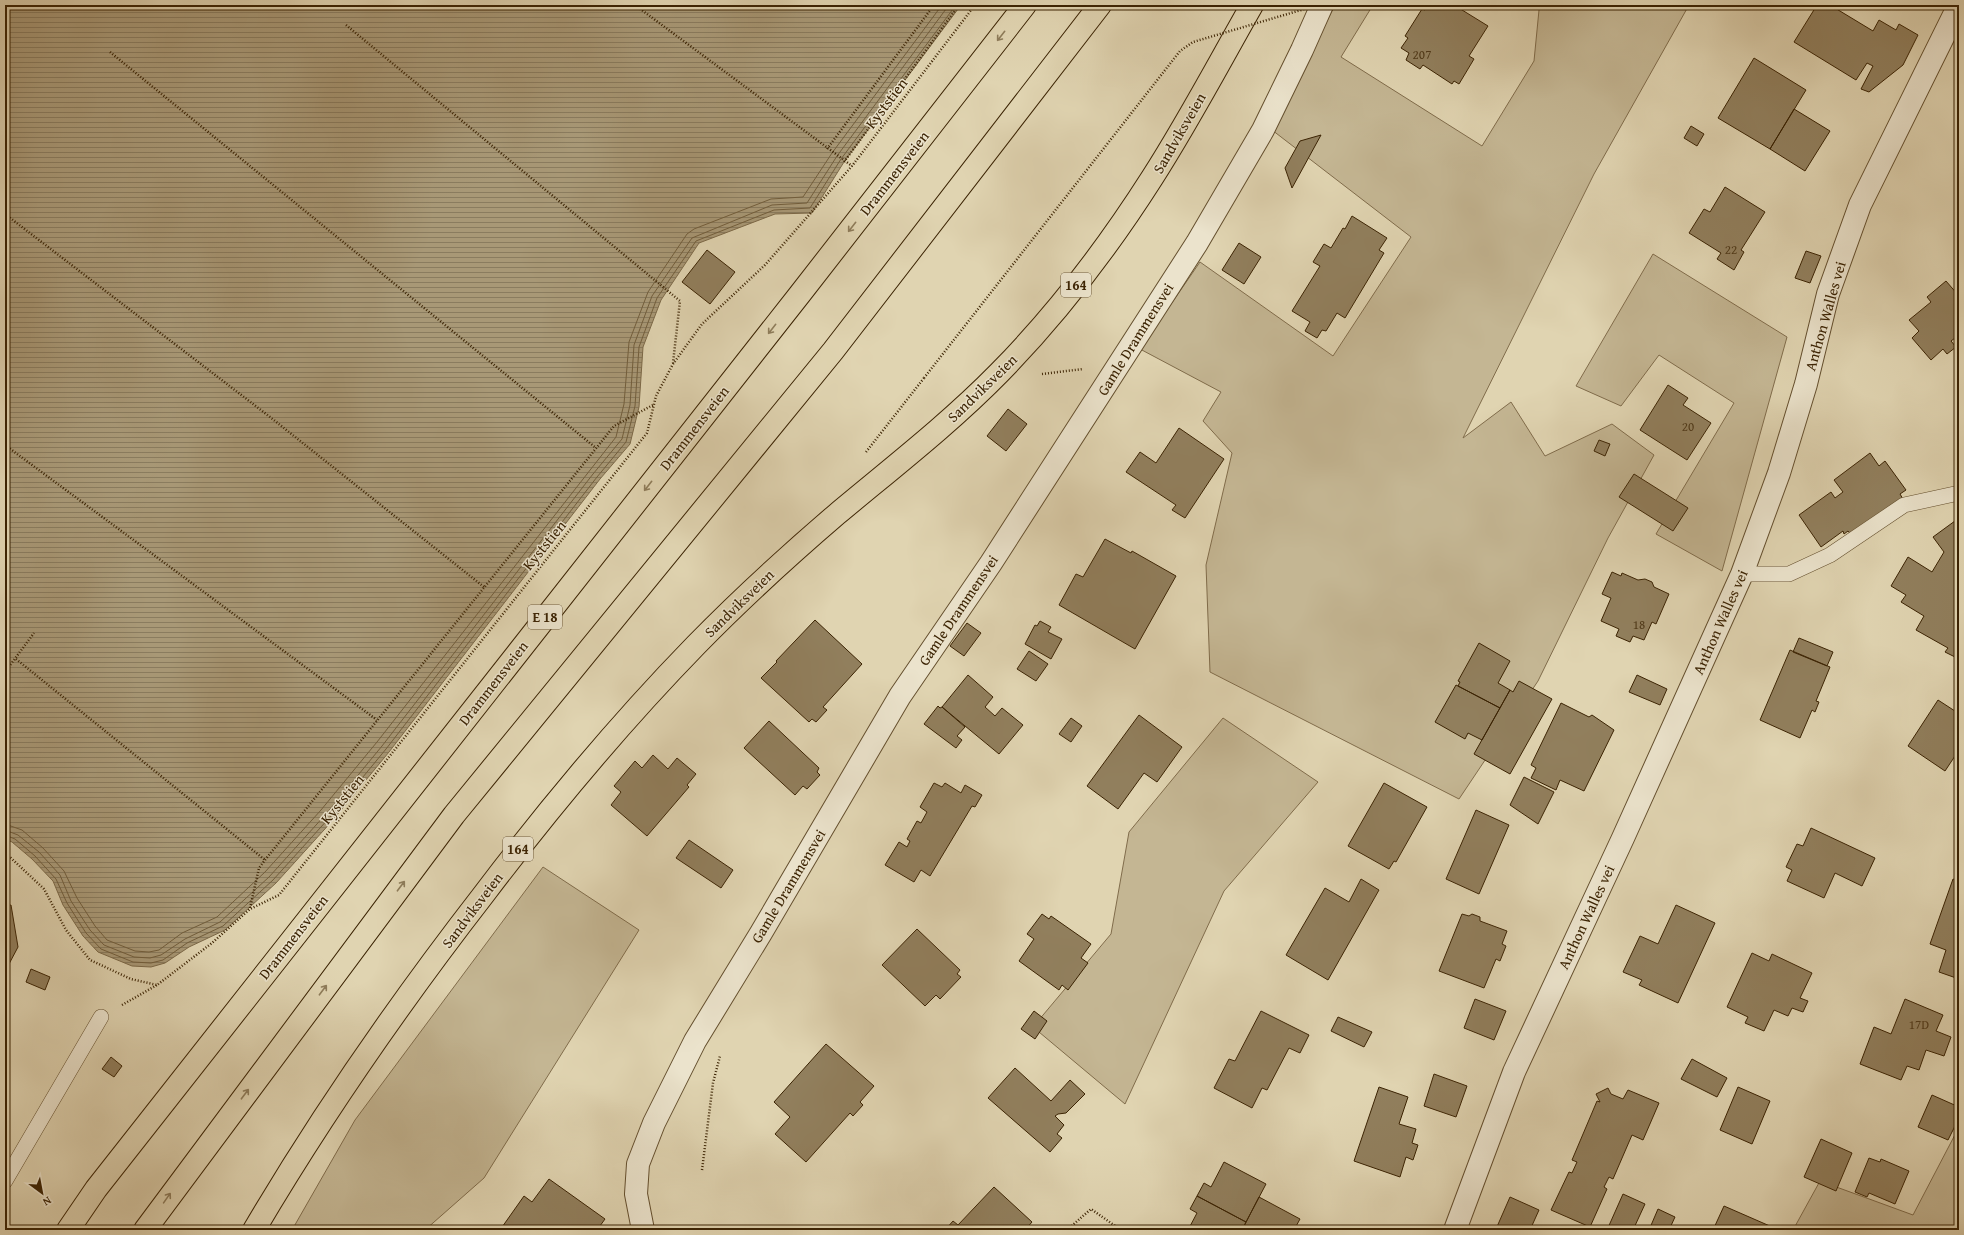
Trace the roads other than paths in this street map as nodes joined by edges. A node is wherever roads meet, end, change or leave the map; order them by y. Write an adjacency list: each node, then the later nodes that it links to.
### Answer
1 (1025, 5): 10 (main road, Drammensveien / E 18, one-way to 10)
2 (1100, 5): 11 (main road, one-way to 2)
3 (1252, 5): 12 (main road, Sandviksveien / 164)
4 (1322, 5): 13 (street, Gamle Drammensvei)
5 (1959, 5): 7 (street, Anthon Walles vei)
6 (1959, 493): 7 (lane)
7 (1742, 574): 14 (street, Anthon Walles vei)
8 (101, 1017): 9 (lane)
9 (5, 1181)
10 (68, 1230)
11 (145, 1230)
12 (254, 1230)
13 (643, 1230)
14 (1455, 1230)

